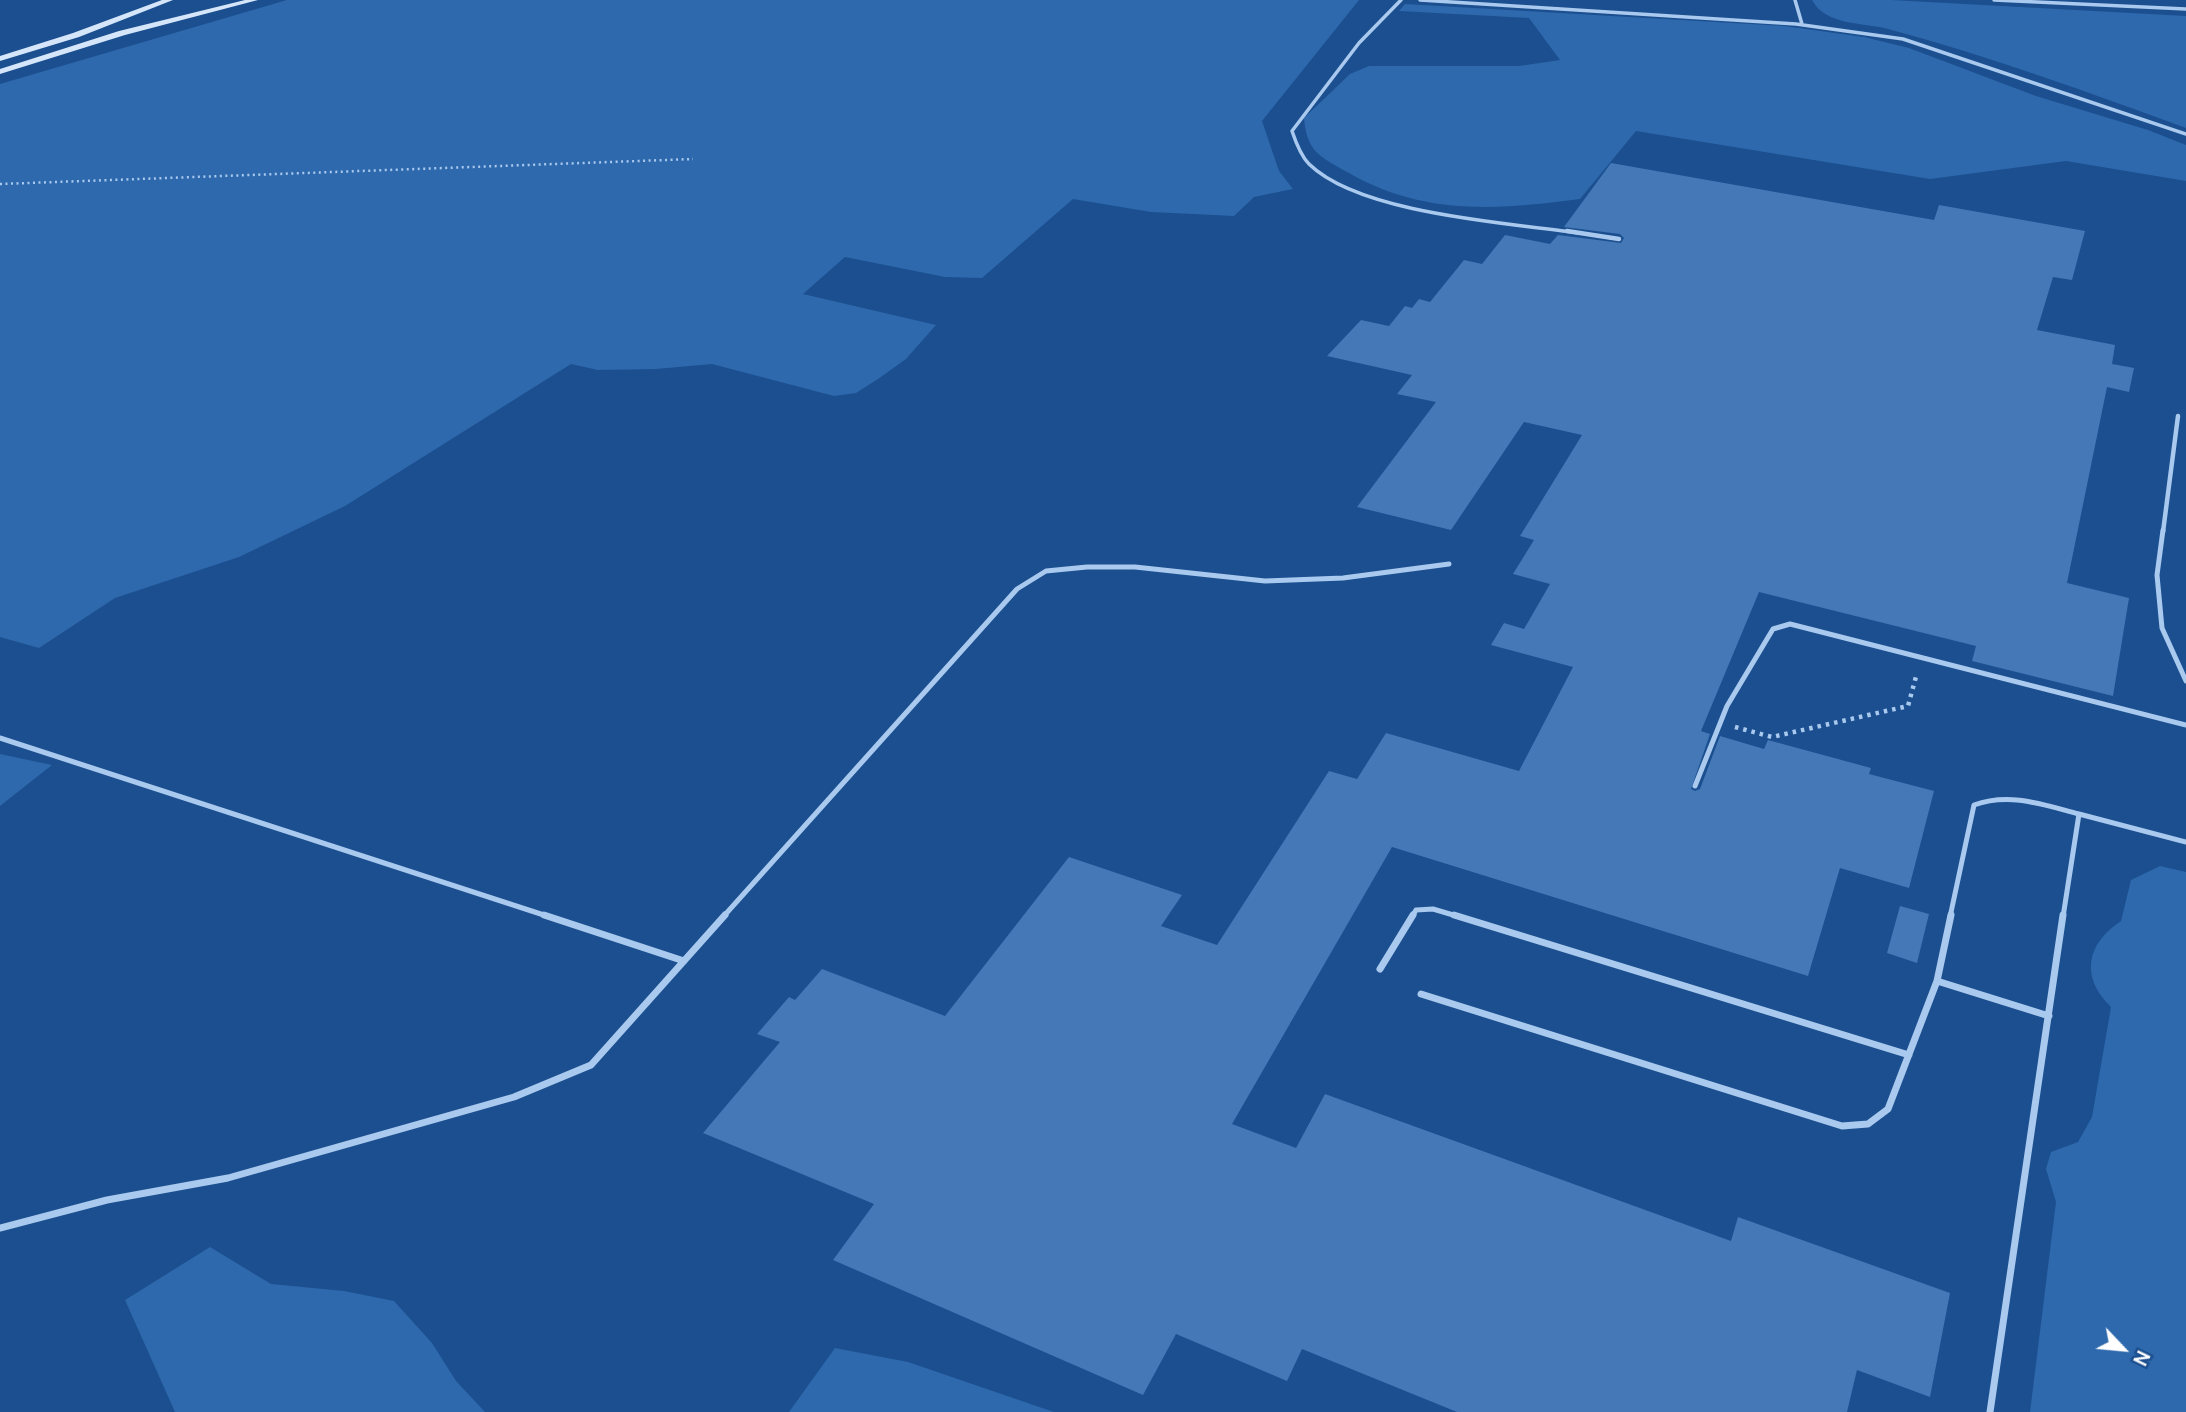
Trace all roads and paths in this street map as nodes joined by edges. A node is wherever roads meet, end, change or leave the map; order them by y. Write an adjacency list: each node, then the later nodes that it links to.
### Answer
1 (148, 0): 13 (main road)
2 (169, 0): 13 (main road)
3 (224, 0): 4 (main road)
4 (245, 0)
5 (254, 0): 15 (main road)
6 (1401, 0): 19 (lane)
7 (1420, 0): 12 (lane)
8 (1795, 0): 12 (lane)
9 (1994, 0): 10 (lane)
10 (2026, 1): 11 (lane)
11 (2186, 9)
12 (1802, 24): 16 (lane)
13 (17, 53): 14 (main road)
14 (0, 59)
15 (0, 72)
16 (2186, 134)
17 (693, 159): 18 (path)
18 (0, 184)
19 (1619, 239)
20 (2178, 416): 23 (lane)
21 (1449, 564): 30 (lane)
22 (1922, 656): 24 (path); 24 (lane); 25 (lane)
23 (2186, 681)
24 (1721, 723): 27 (lane)
25 (2186, 725)
26 (0, 738): 30 (lane)
27 (1695, 786)
28 (2079, 814): 29 (lane); 32 (lane); 34 (lane)
29 (2186, 842)
30 (684, 961): 36 (lane)
31 (1380, 969): 35 (lane)
32 (1937, 981): 34 (lane); 35 (lane)
33 (1421, 994): 35 (lane)
34 (2049, 1016): 37 (lane)
35 (1909, 1055)
36 (0, 1228)
37 (1990, 1412)

